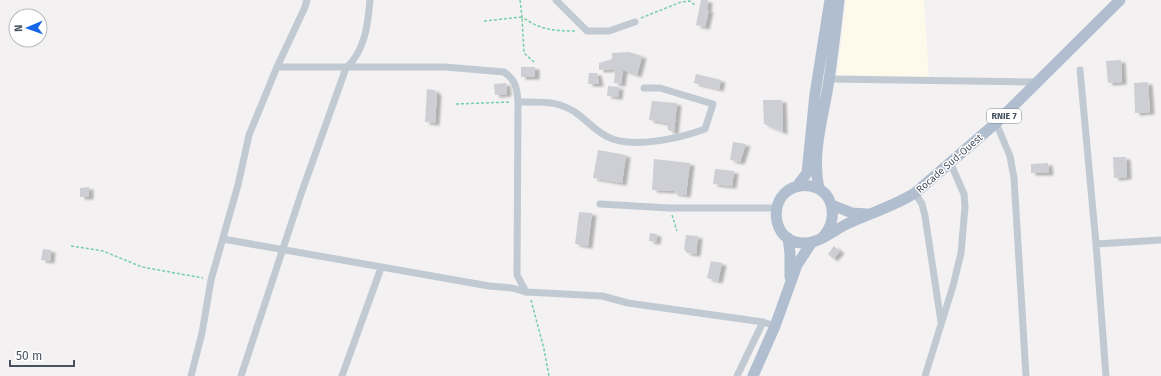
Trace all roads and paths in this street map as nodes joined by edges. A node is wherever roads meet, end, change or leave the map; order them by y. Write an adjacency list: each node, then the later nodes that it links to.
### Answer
1 (307, 0): 14 (street)
2 (370, 0): 15 (street)
3 (520, 0): 9 (path)
4 (556, 0): 12 (street)
5 (830, 0): 24 (main road)
6 (839, 0): 17 (main road)
7 (1120, 0): 18 (main road, Rocade Sud-Ouest / RNIE 7)
8 (696, 6): 11 (path)
9 (522, 16): 10 (path); 12 (path); 13 (path)
10 (484, 21)
11 (635, 22): 12 (street)
12 (587, 31)
13 (534, 62)
14 (277, 67): 15 (street); 35 (street)
15 (346, 68): 20 (street); 40 (street)
16 (1080, 70): 38 (street)
17 (829, 79): 18 (street); 25 (main road)
18 (1038, 82): 22 (main road, Rocade Sud-Ouest / RNIE 7)
19 (644, 88): 20 (street)
20 (518, 102): 21 (path); 44 (street)
21 (456, 104)
22 (996, 123): 23 (main road, Rocade Sud-Ouest / RNIE 7); 55 (street)
23 (950, 162): 26 (main road, Rocade Sud-Ouest / RNIE 7); 46 (street)
24 (797, 186): 25 (main road); 30 (main road)
25 (819, 189): 28 (main road)
26 (915, 193): 31 (main road, Rocade Sud-Ouest / RNIE 7); 46 (street)
27 (600, 204): 29 (street)
28 (832, 206): 31 (main road, Rocade Sud-Ouest); 33 (main road)
29 (669, 208): 30 (street); 32 (path)
30 (776, 208): 34 (main road)
31 (874, 214): 33 (main road, Rocade Sud-Ouest)
32 (677, 231)
33 (823, 237): 37 (main road)
34 (788, 238): 37 (main road); 43 (main road)
35 (224, 239): 40 (street); 42 (street)
36 (1161, 240): 38 (street)
37 (812, 242): 43 (main road)
38 (1096, 244): 56 (street)
39 (71, 246): 42 (path)
40 (283, 250): 41 (street); 49 (street)
41 (381, 268): 44 (street); 50 (street)
42 (211, 280): 48 (street)
43 (789, 291): 47 (main road)
44 (526, 292): 45 (street); 51 (path)
45 (763, 322): 47 (street); 52 (street)
46 (941, 322): 54 (street)
47 (775, 326): 53 (main road)
48 (192, 375)
49 (241, 376)
50 (342, 376)
51 (549, 376)
52 (737, 376)
53 (753, 376)
54 (925, 376)
55 (1026, 376)
56 (1106, 376)

